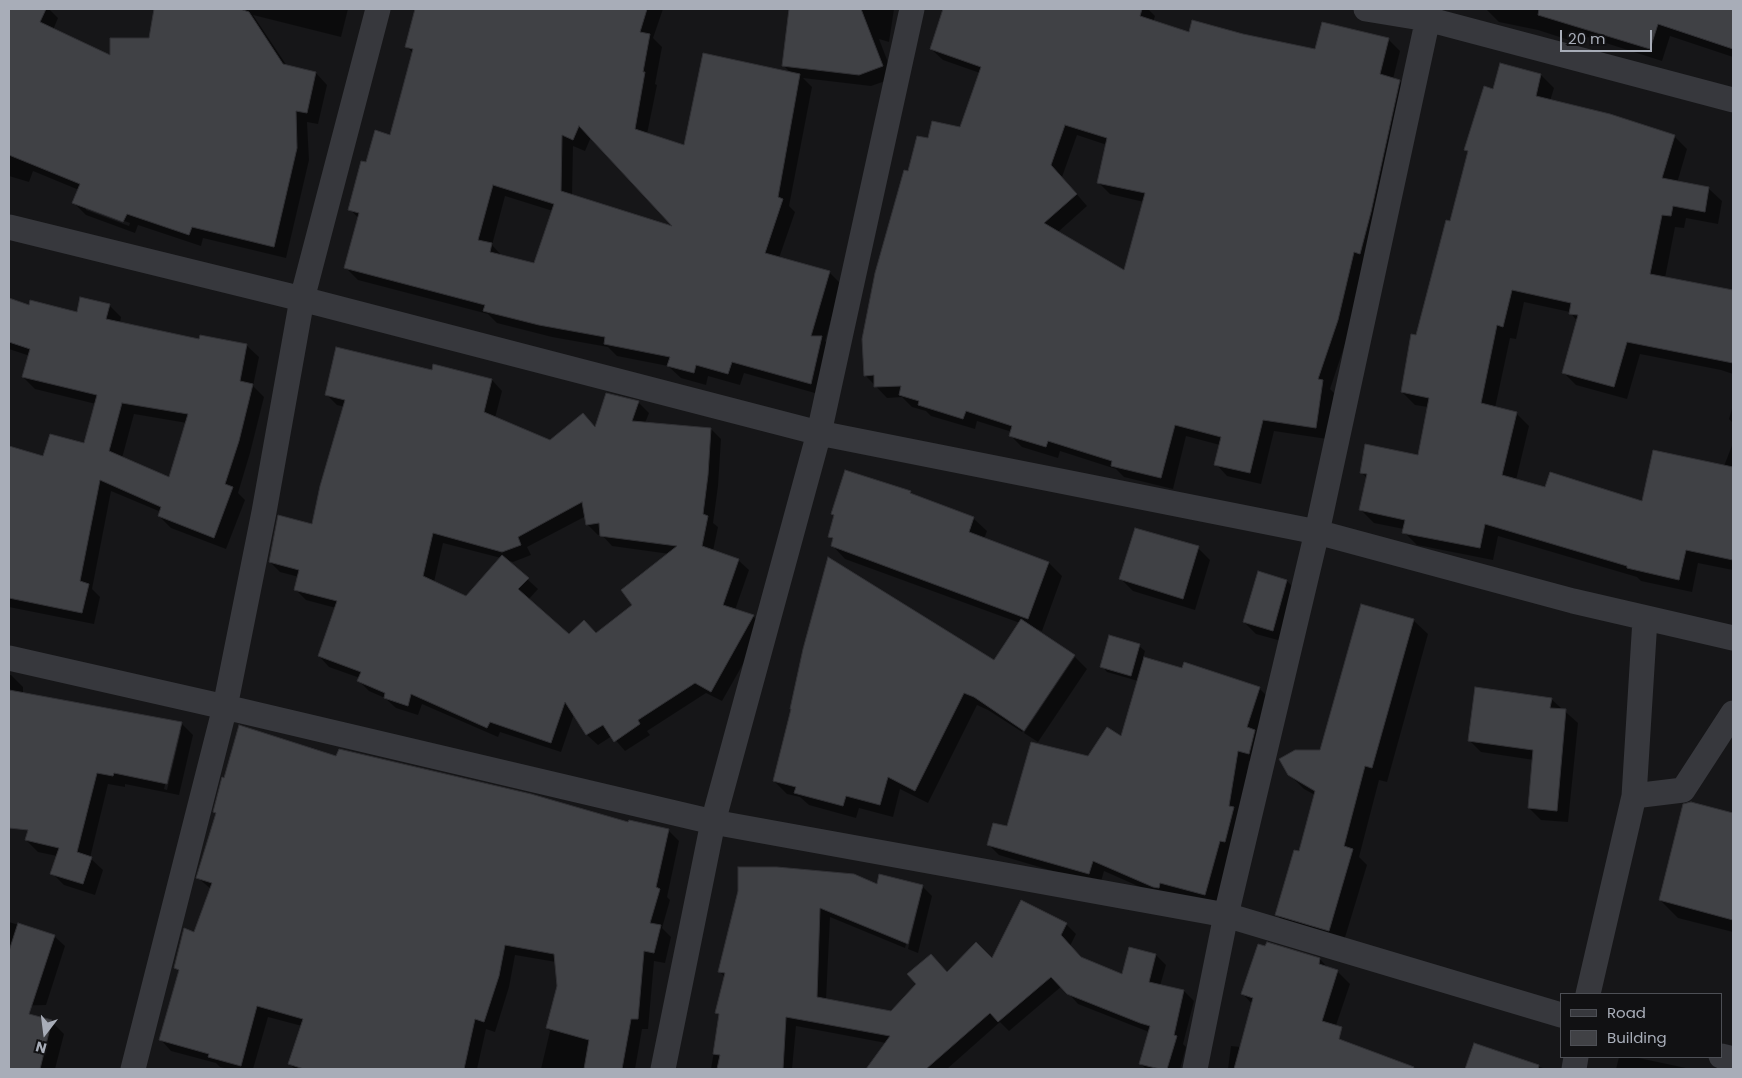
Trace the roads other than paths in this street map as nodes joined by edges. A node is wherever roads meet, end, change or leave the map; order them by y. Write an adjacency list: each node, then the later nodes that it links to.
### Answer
1 (378, 9): 7 (street)
2 (912, 9): 8 (street)
3 (1366, 9): 4 (street)
4 (1428, 14): 5 (street); 9 (street)
5 (1733, 100)
6 (9, 227): 7 (street)
7 (302, 299): 8 (street); 13 (street)
8 (819, 433): 9 (street); 16 (street)
9 (1317, 532): 10 (street); 17 (street)
10 (1645, 619): 11 (street); 15 (street)
11 (1733, 638)
12 (9, 658): 13 (street)
13 (225, 707): 16 (street); 20 (street)
14 (1733, 713): 15 (street)
15 (1634, 796): 18 (street)
16 (713, 822): 17 (street); 21 (street)
17 (1226, 915): 19 (street); 22 (street)
18 (1588, 993)
19 (1560, 1014)
20 (134, 1069)
21 (663, 1069)
22 (1195, 1069)

